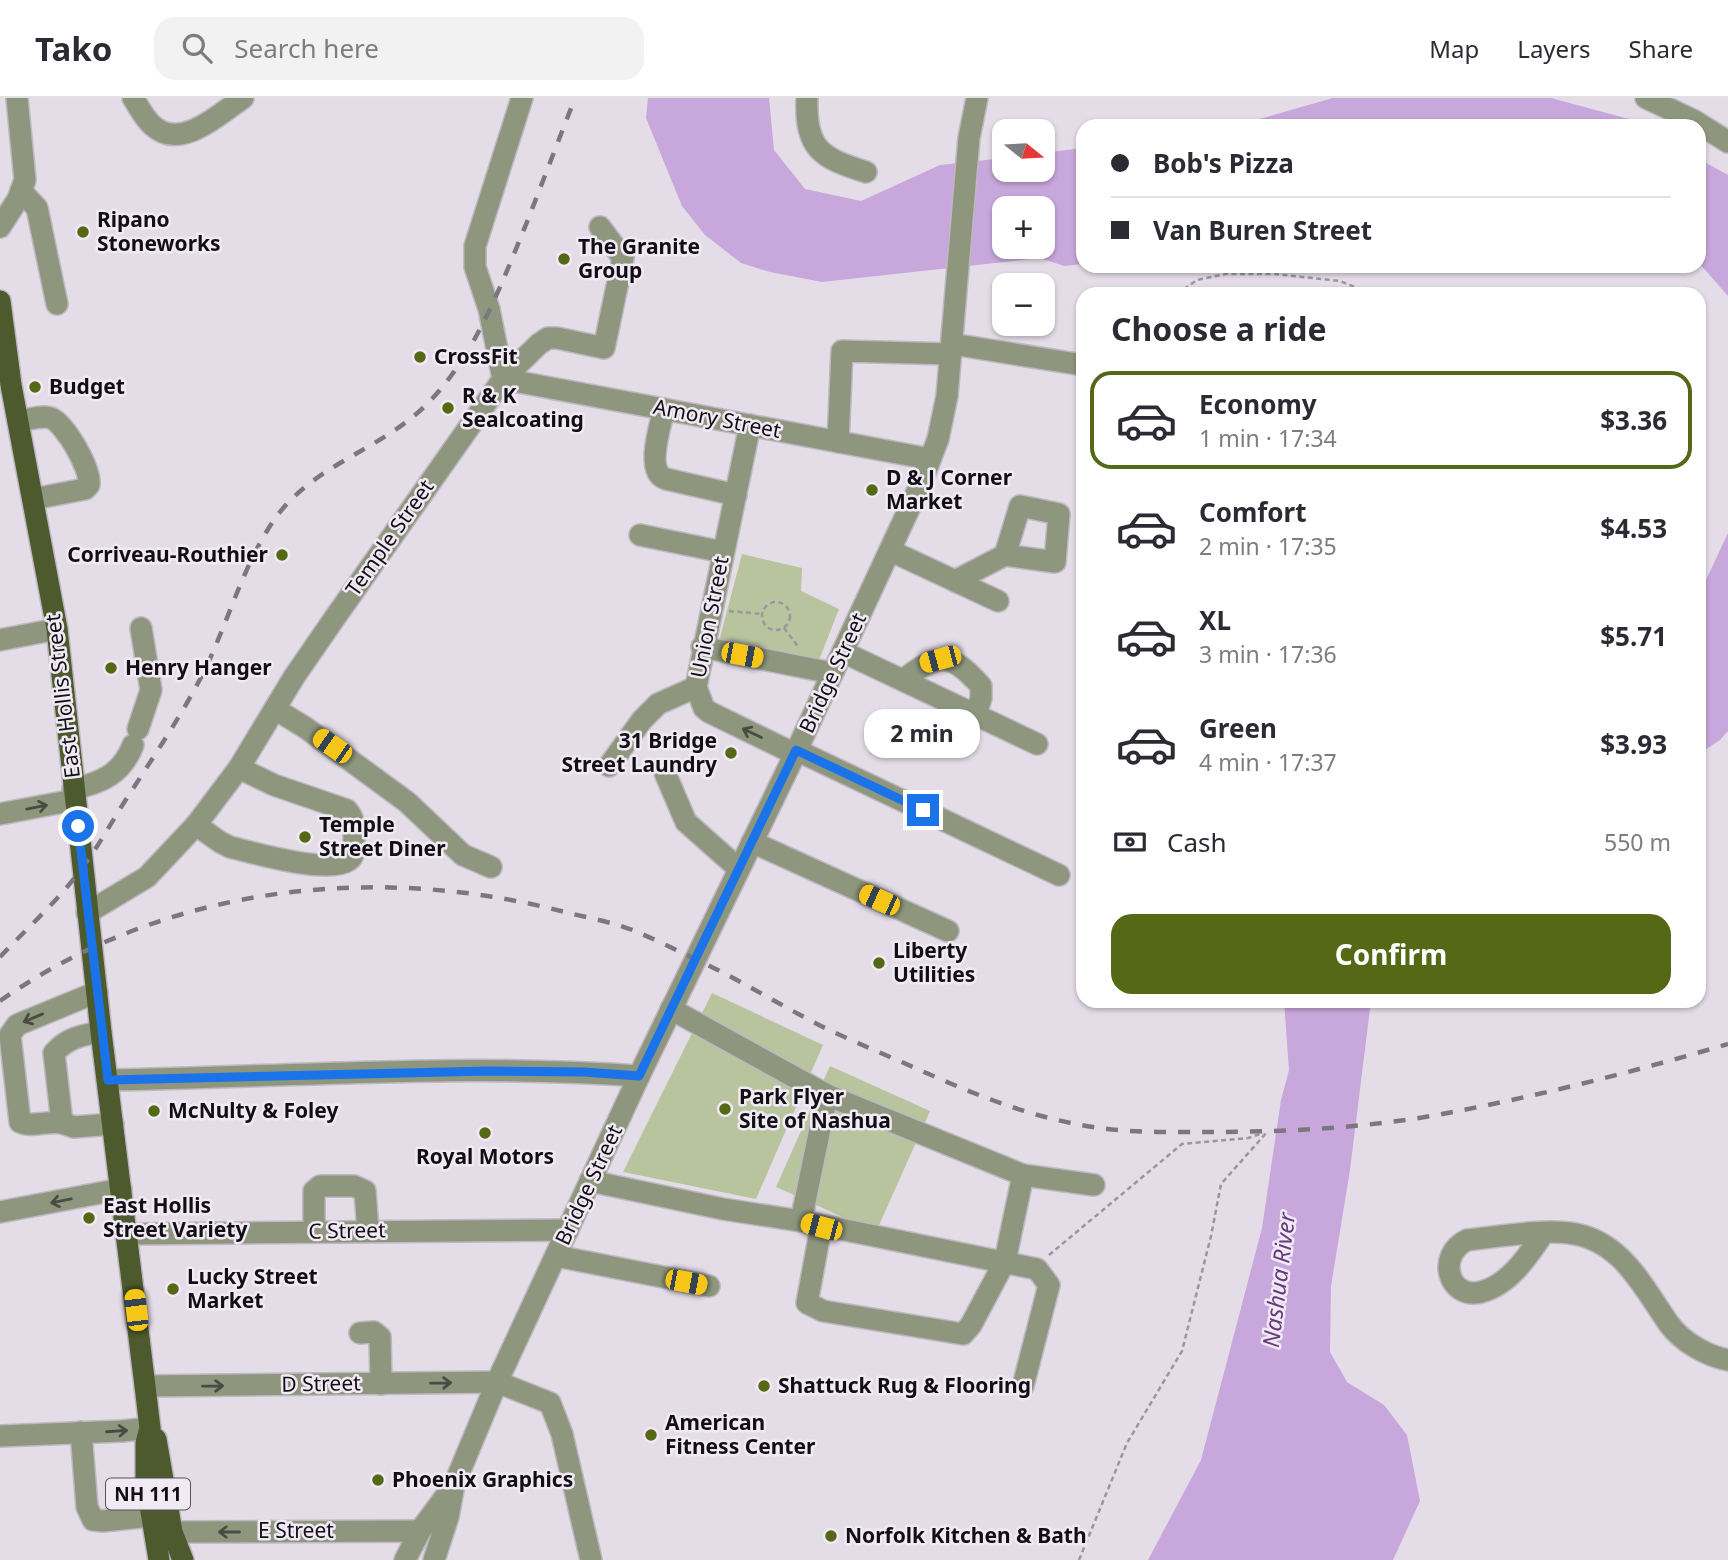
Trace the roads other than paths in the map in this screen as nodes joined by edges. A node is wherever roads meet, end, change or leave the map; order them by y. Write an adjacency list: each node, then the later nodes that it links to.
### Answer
1 (17, 98): 12 (street)
2 (133, 98): 3 (street)
3 (243, 98)
4 (522, 98): 19 (street)
5 (807, 98): 11 (street)
6 (977, 98): 17 (street, Bridge Street)
7 (1646, 98): 8 (street)
8 (1691, 119)
9 (1706, 128): 10 (street)
10 (1728, 142)
11 (866, 172)
12 (21, 191): 13 (street); 16 (street)
13 (0, 227)
14 (600, 227): 19 (street, Temple Street)
15 (0, 301): 21 (main road, East Hollis Street / NH 111)
16 (57, 304)
17 (952, 349): 18 (street); 23 (street); 24 (street, Bridge Street)
18 (1076, 364)
19 (503, 379): 20 (street, Amory Street); 41 (street, Temple Street)
20 (664, 409): 22 (street, Amory Street); 25 (street)
21 (18, 421): 26 (main road, East Hollis Street / NH 111); 26 (street)
22 (750, 425): 23 (street, Amory Street); 25 (street, Union Street)
23 (838, 442): 24 (street, Amory Street)
24 (930, 459): 28 (street, Bridge Street)
25 (736, 495): 29 (street, Union Street)
26 (33, 499): 34 (main road, East Hollis Street / NH 111)
27 (640, 535): 29 (street)
28 (891, 551): 31 (street); 37 (street, Bridge Street)
29 (723, 552): 36 (street, Union Street)
30 (1005, 555): 31 (street)
31 (955, 581): 32 (street)
32 (998, 601)
33 (141, 628): 48 (street)
34 (57, 629): 35 (street); 48 (main road, East Hollis Street / NH 111)
35 (0, 640)
36 (702, 647): 38 (street); 40 (street, Union Street)
37 (843, 652): 38 (street, Bridge Street); 39 (street)
38 (832, 673): 44 (street, Bridge Street)
39 (903, 680): 42 (street); 42 (street)
40 (696, 687): 44 (street, Union Street, one-way to 40); 45 (street)
41 (275, 709): 46 (street, Temple Street); 52 (street)
42 (976, 713): 43 (street)
43 (1037, 744)
44 (796, 752): 51 (street, Bridge Street); 54 (street, Union Street)
45 (609, 766)
46 (239, 768): 50 (street, Temple Street); 50 (street)
47 (665, 773): 53 (street)
48 (74, 795): 49 (street, one-way to 48); 55 (main road, East Hollis Street / NH 111)
49 (0, 814)
50 (196, 825): 55 (street, Temple Street)
51 (752, 842): 53 (street, Bridge Street); 56 (street)
52 (491, 867)
53 (739, 869): 58 (street, Bridge Street)
54 (1059, 875)
55 (87, 913): 57 (main road, East Hollis Street / NH 111)
56 (948, 931)
57 (97, 992): 59 (main road, East Hollis Street / NH 111); 63 (street, one-way to 63)
58 (671, 1009): 60 (street, Bridge Street); 62 (street)
59 (101, 1032): 61 (main road, East Hollis Street / NH 111); 63 (street)
60 (639, 1076): 61 (street); 66 (street, Bridge Street)
61 (108, 1080): 64 (main road, East Hollis Street / NH 111)
62 (827, 1095): 65 (street); 70 (street)
63 (62, 1123): 64 (street)
64 (113, 1124): 68 (main road, East Hollis Street / NH 111)
65 (1023, 1175): 67 (street); 77 (street)
66 (590, 1181): 70 (street); 71 (street, Bridge Street)
67 (1094, 1185)
68 (121, 1189): 69 (street, one-way to 69); 74 (main road, East Hollis Street / NH 111)
69 (0, 1212)
70 (811, 1224): 77 (street); 77 (street)
71 (568, 1230): 72 (street, C Street); 76 (street, Bridge Street)
72 (369, 1231): 73 (street, C Street); 73 (street)
73 (314, 1232): 74 (street, C Street)
74 (126, 1234): 83 (main road, East Hollis Street / NH 111)
75 (1543, 1234): 80 (street)
76 (556, 1256): 78 (street); 81 (street, Bridge Street)
77 (1005, 1261): 84 (street)
78 (709, 1286)
79 (360, 1333): 82 (street)
80 (1728, 1360)
81 (497, 1382): 82 (street, D Street, one-way to 81); 88 (street, Bridge Street); 96 (street)
82 (381, 1384): 83 (street, D Street, one-way to 82)
83 (145, 1386): 85 (main road, East Hollis Street / NH 111)
84 (1023, 1386)
85 (150, 1428): 86 (street, one-way to 85); 89 (main road, East Hollis Street / NH 111); 91 (main road, East Hollis Street / NH 111)
86 (81, 1432): 87 (street); 89 (street)
87 (0, 1436)
88 (454, 1485): 90 (street, Bridge Street); 95 (street, Bridge Street)
89 (152, 1516): 92 (main road, East Hollis Street / NH 111)
90 (420, 1531): 91 (street, E Street, one-way to 91); 94 (street, Bridge Street)
91 (172, 1532): 93 (main road, East Hollis Street / NH 111)
92 (159, 1560)
93 (183, 1560)
94 (405, 1560)
95 (434, 1560)
96 (592, 1560)

